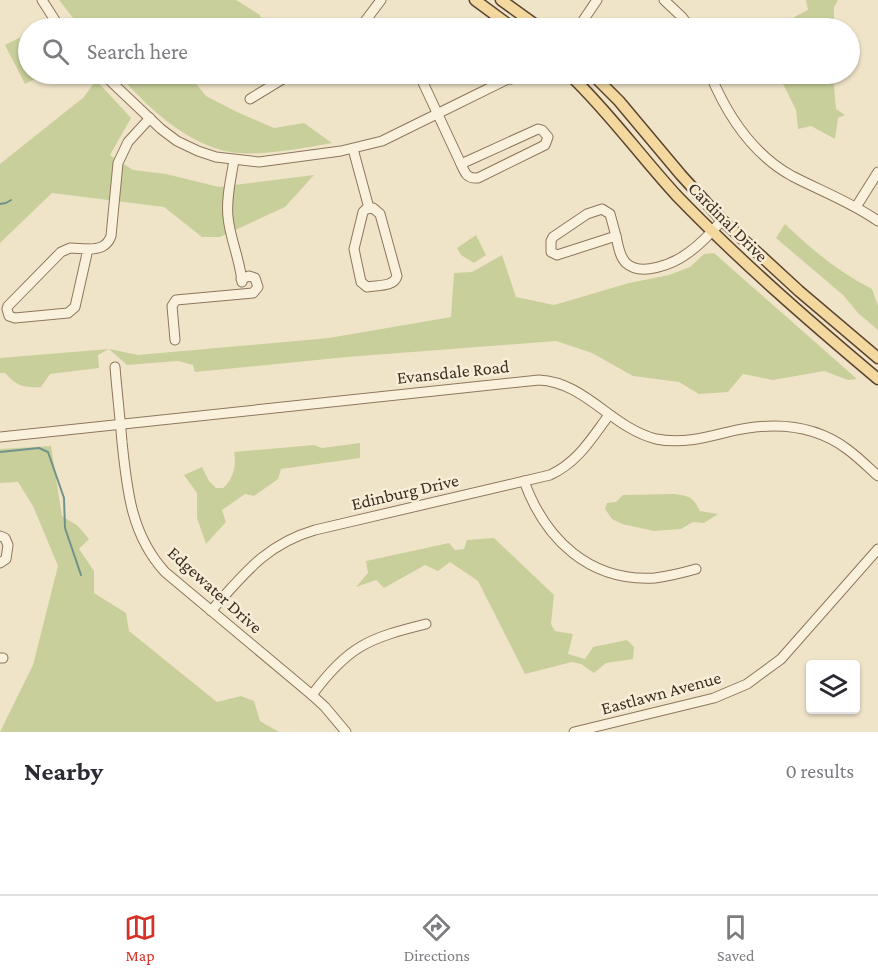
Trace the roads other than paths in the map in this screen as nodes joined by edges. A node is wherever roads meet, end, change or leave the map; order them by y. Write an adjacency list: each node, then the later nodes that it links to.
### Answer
1 (42, 0): 7 (street)
2 (475, 0): 9 (main road)
3 (501, 0): 10 (main road)
4 (597, 0): 11 (street)
5 (664, 0): 12 (street)
6 (376, 2): 8 (street)
7 (54, 18)
8 (366, 18)
9 (499, 18)
10 (526, 18)
11 (585, 18)
12 (683, 18)
13 (114, 84): 22 (street)
14 (275, 84): 20 (street)
15 (424, 84): 21 (street)
16 (497, 84): 21 (street)
17 (579, 84): 31 (main road, Cardinal Drive)
18 (602, 84): 29 (main road, Cardinal Drive)
19 (715, 84): 27 (street)
20 (250, 99)
21 (438, 114): 23 (street); 25 (street)
22 (150, 118): 24 (street); 33 (street)
23 (352, 149): 24 (street); 28 (street)
24 (234, 160): 34 (street)
25 (461, 164): 25 (street)
26 (878, 172): 27 (street)
27 (856, 207): 30 (street)
28 (369, 208): 28 (street)
29 (722, 220): 31 (street); 37 (main road, Cardinal Drive)
30 (878, 221)
31 (712, 231): 32 (street); 39 (main road, Cardinal Drive)
32 (616, 236): 32 (street)
33 (88, 249): 33 (street)
34 (241, 279): 35 (street); 35 (street)
35 (242, 293): 36 (street)
36 (175, 340)
37 (878, 358)
38 (115, 367): 41 (street, Edgewater Drive)
39 (878, 379)
40 (609, 415): 41 (street, Evansdale Road); 43 (street, Evansdale Road); 44 (street, Edinburg Drive)
41 (121, 425): 42 (street, Evansdale Road); 49 (street, Edgewater Drive)
42 (0, 437)
43 (878, 476)
44 (524, 481): 48 (street); 49 (street, Edinburg Drive)
45 (0, 536): 47 (street)
46 (878, 549): 53 (street, Eastlawn Avenue)
47 (0, 563)
48 (696, 569)
49 (211, 611): 51 (street, Edgewater Drive)
50 (426, 624): 51 (street)
51 (312, 695): 52 (street, Edgewater Drive)
52 (346, 732)
53 (574, 732)

